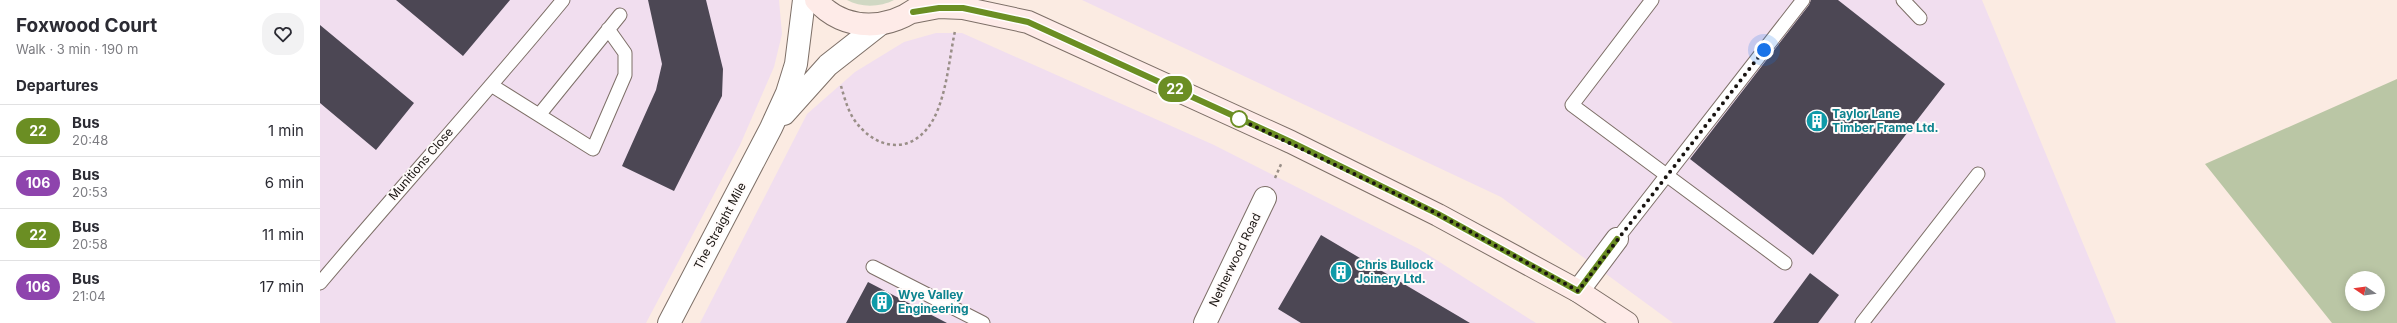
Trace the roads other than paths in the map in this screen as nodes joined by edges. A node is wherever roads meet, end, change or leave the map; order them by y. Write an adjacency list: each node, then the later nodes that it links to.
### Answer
1 (563, 0): 14 (lane, Munitions Close)
2 (804, 0): 16 (street, The Straight Mile)
3 (816, 0): 12 (main road)
4 (996, 0): 11 (main road)
5 (1652, 0): 17 (lane)
6 (1803, 0): 17 (lane)
7 (1903, 0): 10 (lane)
8 (920, 6): 11 (main road); 12 (main road)
9 (620, 15): 13 (lane)
10 (1920, 18)
11 (1028, 22): 24 (main road)
12 (879, 25): 16 (street, The Straight Mile)
13 (608, 29): 15 (lane); 15 (lane)
14 (491, 84): 15 (lane); 23 (lane, Munitions Close)
15 (538, 115)
16 (771, 128): 25 (street, The Straight Mile)
17 (1667, 174): 20 (lane); 21 (lane)
18 (1978, 174): 29 (lane)
19 (1266, 198): 27 (street, Netherwood Road)
20 (1617, 239): 24 (street)
21 (1785, 263)
22 (873, 267): 26 (lane)
23 (320, 283)
24 (1578, 291): 28 (main road)
25 (669, 323)
26 (983, 323)
27 (1205, 323)
28 (1627, 323)
29 (1862, 323)

